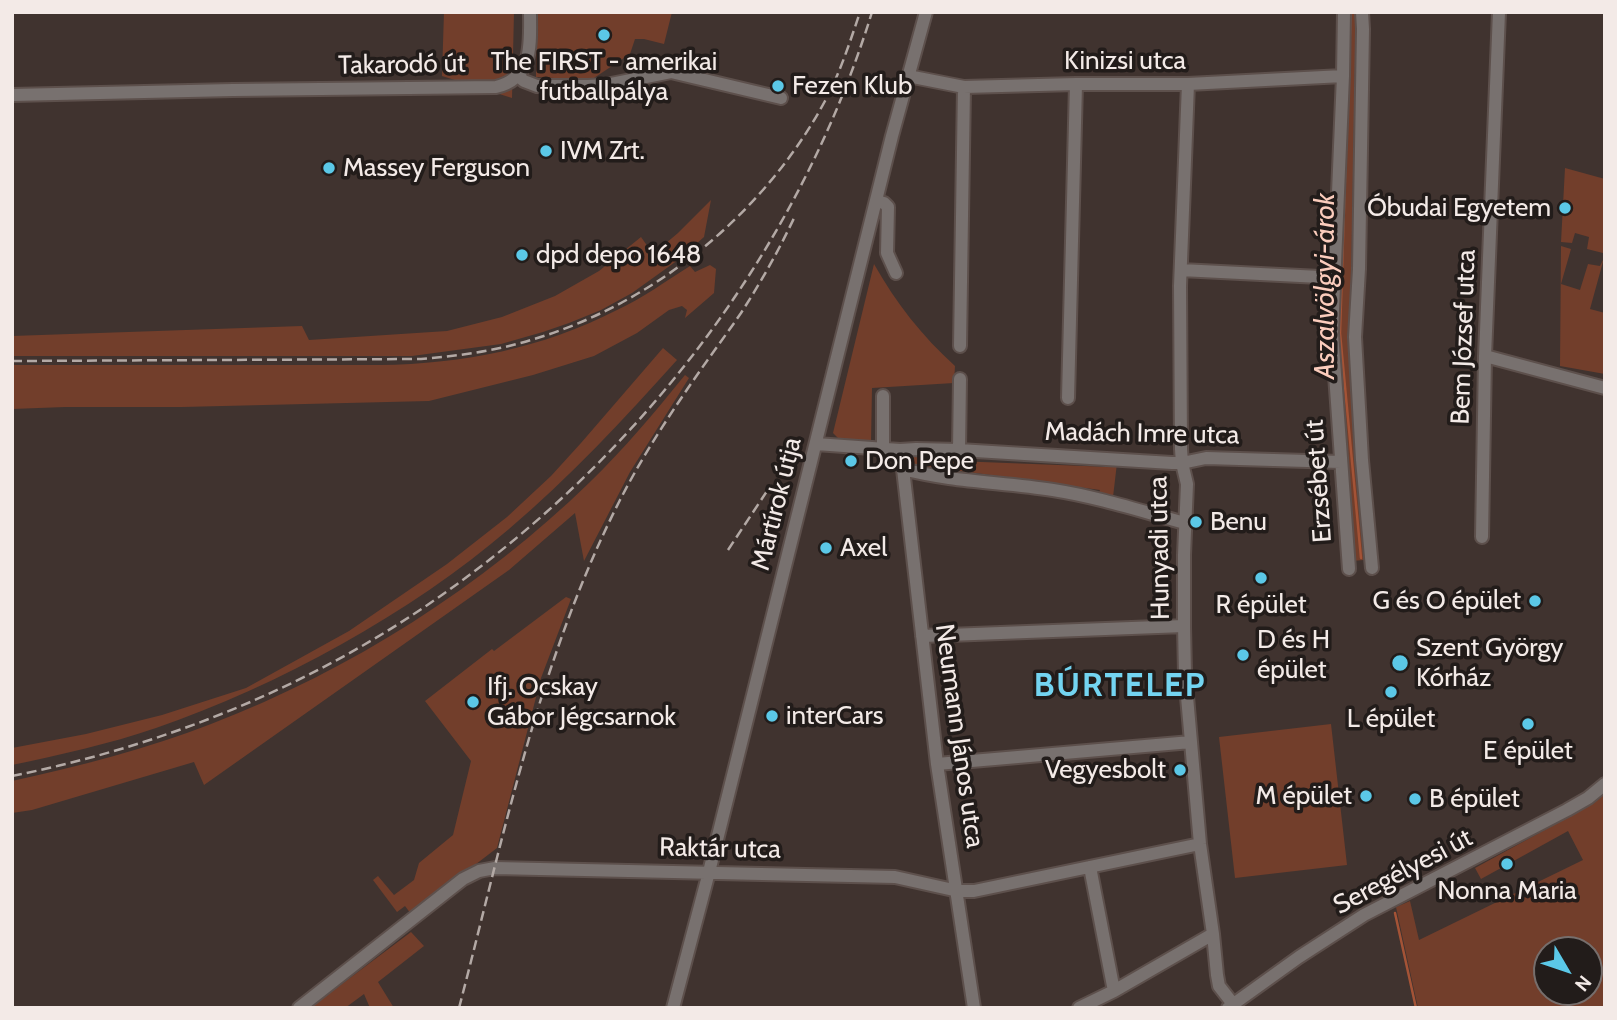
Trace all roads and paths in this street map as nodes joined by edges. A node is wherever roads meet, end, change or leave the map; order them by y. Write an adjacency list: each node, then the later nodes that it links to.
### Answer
1 (530, 12): 6 (street)
2 (926, 12): 7 (street, Mártírok útja)
3 (1344, 12): 8 (street, Erzsébet út)
4 (1362, 12): 33 (street, Erzsébet út)
5 (1499, 12): 19 (street, Bem József utca)
6 (518, 76): 12 (street, Takarodó út); 13 (street)
7 (908, 76): 11 (street, Kinizsi utca); 14 (street, Mártírok útja)
8 (1343, 76): 10 (street, Kinizsi utca); 17 (street, Erzsébet út)
9 (1076, 84): 10 (street, Kinizsi utca); 11 (street, Kinizsi utca); 23 (street)
10 (1188, 84): 15 (street, Hunyadi utca)
11 (964, 87): 18 (street)
12 (12, 95)
13 (781, 98)
14 (876, 201): 16 (street); 24 (street, Mártírok útja)
15 (1181, 270): 17 (street); 29 (street, Hunyadi utca)
16 (895, 273)
17 (1334, 274): 28 (street, Erzsébet út)
18 (960, 345)
19 (1485, 356): 21 (street); 32 (street, Bem József utca)
20 (960, 379): 27 (street)
21 (1605, 388)
22 (884, 396): 25 (street)
23 (1068, 398)
24 (816, 444): 25 (street, Madách Imre utca); 42 (street, Mártírok útja)
25 (883, 449): 26 (street, Madách Imre utca)
26 (900, 450): 27 (street, Madách Imre utca); 30 (street)
27 (959, 450): 29 (street, Madách Imre utca)
28 (1341, 462): 29 (street, Madách Imre utca); 34 (street, Erzsébet út)
29 (1182, 463): 31 (street, Hunyadi utca)
30 (903, 469): 31 (street); 36 (street, Neumann János utca)
31 (1185, 523): 35 (street, Hunyadi utca)
32 (1482, 537)
33 (1372, 568)
34 (1349, 569)
35 (1184, 626): 36 (street); 37 (street, Hunyadi utca)
36 (922, 636): 38 (street, Neumann János utca)
37 (1191, 742): 38 (street); 40 (street, Hunyadi utca)
38 (937, 764): 43 (street, Neumann János utca)
39 (1605, 785): 46 (street, Seregélyesi út)
40 (1200, 844): 41 (street, Raktár utca); 44 (street, Hunyadi utca)
41 (1090, 867): 43 (street, Raktár utca); 45 (street)
42 (709, 872): 43 (street, Raktár utca); 47 (street, Raktár utca); 48 (street, Mártírok útja)
43 (958, 891): 49 (street, Neumann János utca)
44 (1213, 934): 45 (street); 46 (street, Hunyadi utca)
45 (1114, 991): 50 (street)
46 (1230, 1006)
47 (299, 1008)
48 (673, 1008)
49 (974, 1008)
50 (1079, 1008)

